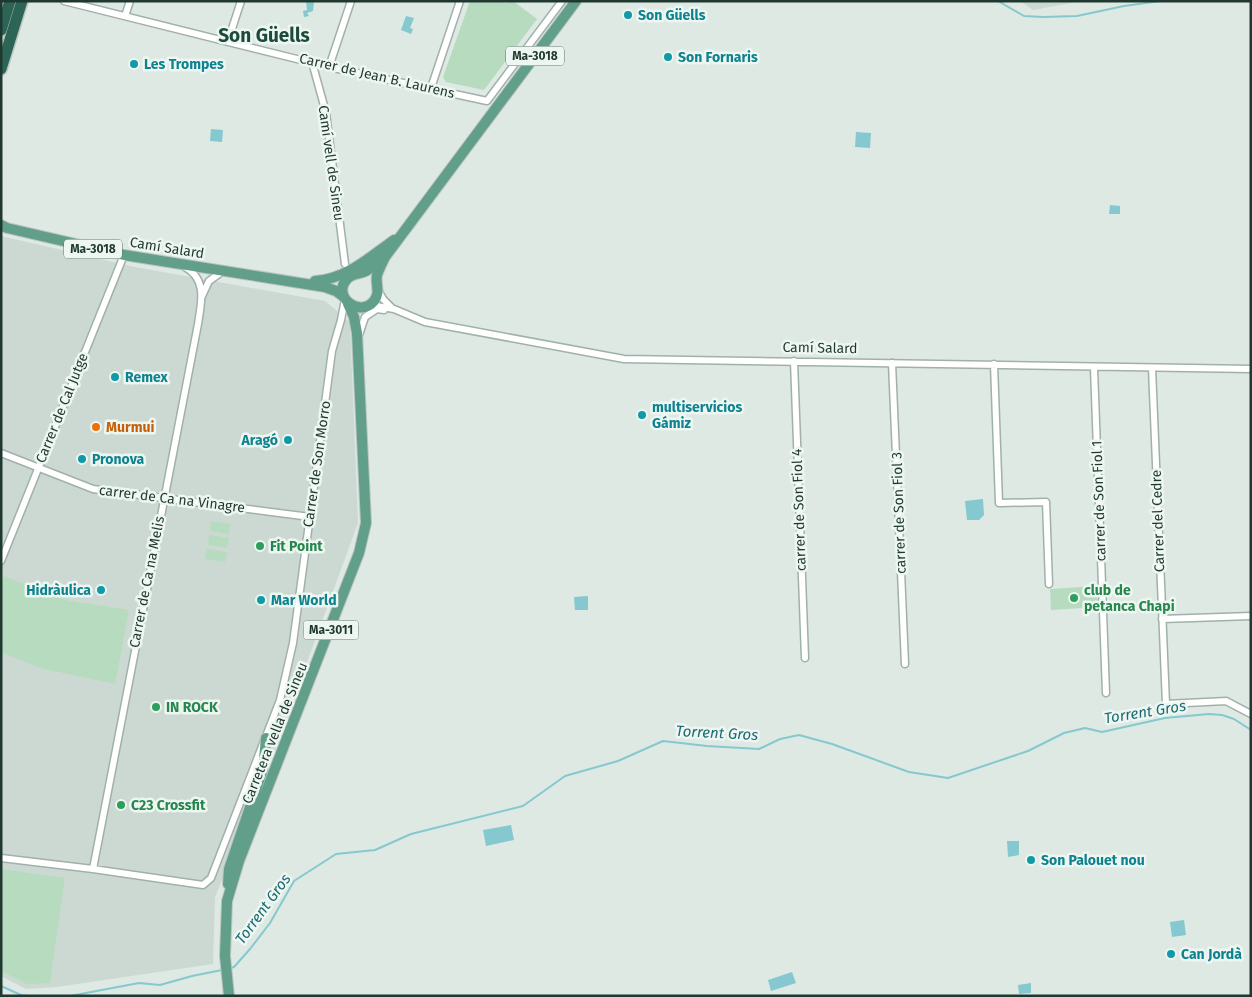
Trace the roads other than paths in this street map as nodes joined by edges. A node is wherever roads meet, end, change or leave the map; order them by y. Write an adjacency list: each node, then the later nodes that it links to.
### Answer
1 (10, 1): 11 (highway)
2 (22, 1): 15 (highway)
3 (64, 1): 10 (street, Carrer de Jean B. Laurens)
4 (130, 1): 10 (street)
5 (241, 1): 12 (street)
6 (351, 1): 14 (street)
7 (562, 1): 16 (street, Carrer de Jean B. Laurens)
8 (576, 1): 18 (main road, Ma-3018)
9 (457, 2): 16 (street)
10 (125, 16): 12 (street, Carrer de Jean B. Laurens)
11 (1, 30)
12 (228, 41): 13 (street, Carrer de Jean B. Laurens)
13 (312, 62): 14 (street, Carrer de Jean B. Laurens); 22 (street, Camí vell de Sineu)
14 (329, 66): 16 (street, Carrer de Jean B. Laurens)
15 (1, 69)
16 (431, 88)
17 (3, 227): 19 (main road, Camí Salard / Ma-3018)
18 (402, 234): 20 (main road, Ma-3018); 26 (main road)
19 (124, 255): 21 (main road, Camí Salard / Ma-3018); 43 (street, Carrer de Cal Jutge)
20 (385, 257): 24 (main road, Ma-3018); 28 (main road, Ma-3018)
21 (180, 264): 23 (main road, Camí Salard / Ma-3018); 29 (street, Carrer de Ca na Melis)
22 (345, 264)
23 (223, 271): 26 (main road, Camí Salard / Ma-3018); 29 (street, Carrer de Ca na Melis)
24 (361, 273): 25 (main road, Ma-3018); 28 (main road)
25 (345, 281): 27 (main road, Camí Salard / Ma-3018); 30 (main road)
26 (298, 283): 27 (main road, Camí Salard / Ma-3018)
27 (325, 287): 30 (main road, Camí Salard / Ma-3018)
28 (377, 287): 31 (main road, Ma-3018); 32 (street, Camí Salard)
29 (202, 296): 44 (street, Carrer de Ca na Melis)
30 (346, 300): 31 (main road, Ma-3018); 34 (main road, Carretera vella de Sineu / Ma-3011); 45 (street, Carrer de Son Morro)
31 (369, 305): 32 (street, Camí Salard); 34 (main road, Carretera vella de Sineu / Ma-3011)
32 (394, 309): 33 (street, Camí Salard)
33 (402, 313): 35 (street); 36 (street, Camí Salard)
34 (357, 333): 35 (main road, Carretera vella de Sineu / Ma-3011)
35 (357, 345): 57 (main road, Carretera vella de Sineu / Ma-3011)
36 (794, 361): 37 (street, Camí Salard); 50 (street, carrer de Son Fiol 4)
37 (892, 363): 38 (street, Camí Salard); 51 (street, carrer de Son Fiol 3)
38 (994, 364): 39 (street, Camí Salard); 47 (street)
39 (1094, 368): 40 (street, Camí Salard); 52 (street, carrer de Son Fiol 1)
40 (1152, 368): 41 (street, Camí Salard); 49 (street, Carrer del Cedre)
41 (1251, 369)
42 (1, 453): 43 (street)
43 (38, 468): 44 (street, carrer de Ca na Vinagre); 46 (street, Carrer de Cal Jutge)
44 (163, 498): 45 (street, carrer de Ca na Vinagre); 56 (street, Carrer de Ca na Melis)
45 (310, 517): 54 (street, Carrer de Son Morro)
46 (1, 561)
47 (1049, 584)
48 (1251, 616): 49 (street)
49 (1162, 619): 53 (street, Carrer del Cedre)
50 (805, 658)
51 (905, 664)
52 (1106, 693)
53 (1251, 714)
54 (266, 738): 56 (street, Carrer de Son Morro); 57 (main road)
55 (1, 858): 56 (street)
56 (93, 869)
57 (227, 901): 58 (main road, Carretera vella de Sineu / Ma-3011)
58 (229, 996)

